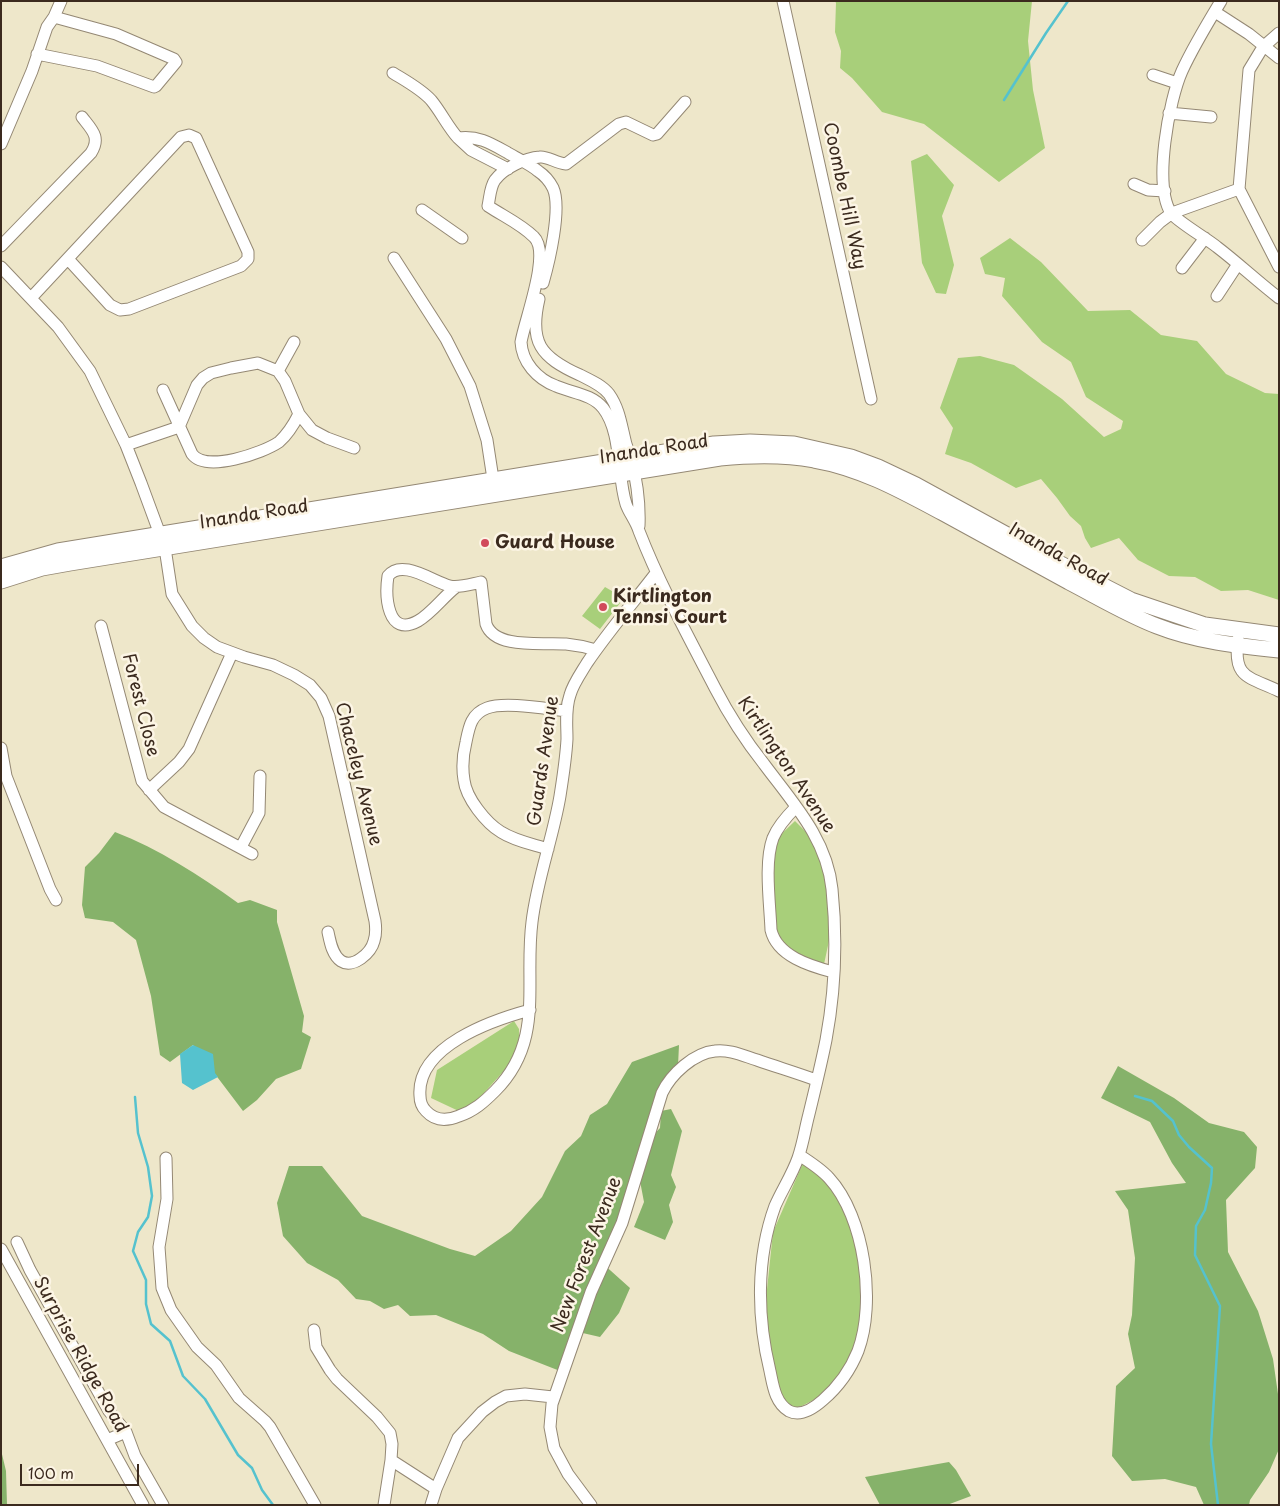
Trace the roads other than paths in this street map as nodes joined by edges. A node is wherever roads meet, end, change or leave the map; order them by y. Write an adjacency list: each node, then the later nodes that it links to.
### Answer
1 (61, 1): 4 (street)
2 (784, 1): 41 (street, Coombe Hill Way)
3 (1215, 5): 6 (street); 11 (street)
4 (54, 17): 7 (street); 7 (street)
5 (1279, 33): 6 (street)
6 (1263, 47): 8 (street); 21 (street)
7 (37, 54): 17 (street)
8 (1279, 58)
9 (393, 73): 16 (street)
10 (1153, 74): 11 (street)
11 (1177, 83): 13 (street)
12 (685, 102): 18 (street)
13 (1170, 113): 15 (street); 22 (street)
14 (82, 117): 28 (street)
15 (1211, 117)
16 (458, 138): 18 (street); 19 (street)
17 (1, 144)
18 (522, 162): 19 (street); 46 (street)
19 (508, 169): 46 (street)
20 (1134, 184): 22 (street)
21 (1239, 189): 24 (street); 33 (street)
22 (1165, 191): 24 (street)
23 (422, 210): 25 (street)
24 (1172, 214): 26 (street); 27 (street)
25 (462, 238)
26 (1205, 238): 31 (street); 34 (street)
27 (1142, 240)
28 (1, 246)
29 (68, 258): 29 (street); 37 (street)
30 (394, 258): 47 (street)
31 (1238, 264): 35 (street); 36 (street)
32 (1, 267): 37 (street, Chaceley Avenue)
33 (1279, 267)
34 (1182, 268)
35 (1217, 296)
36 (1278, 296)
37 (31, 298): 44 (street, Chaceley Avenue)
38 (294, 342): 39 (street)
39 (278, 371): 42 (street); 43 (street)
40 (164, 390): 43 (street)
41 (871, 399)
42 (299, 414): 43 (street); 45 (street)
43 (179, 427): 44 (street)
44 (126, 445): 48 (street, Chaceley Avenue)
45 (354, 448)
46 (626, 466): 47 (main road, Inanda Road); 48 (main road, Inanda Road); 50 (street, Kirtlington Avenue); 54 (main road, Inanda Road); 56 (main road, Inanda Road)
47 (493, 479): 48 (main road, Inanda Road)
48 (162, 542): 49 (main road, Inanda Road); 51 (main road, Inanda Road); 59 (street, Chaceley Avenue)
49 (1, 566)
50 (656, 573): 57 (street, Guards Avenue); 65 (street, Kirtlington Avenue)
51 (1, 581)
52 (456, 587): 52 (street); 57 (street)
53 (102, 626): 64 (street, Forest Close)
54 (1238, 629): 55 (main road, Inanda Road); 56 (street)
55 (1279, 635)
56 (1237, 645): 58 (main road, Inanda Road); 60 (street)
57 (596, 650): 61 (street, Guards Avenue)
58 (1279, 650)
59 (232, 653): 64 (street); 70 (street, Chaceley Avenue)
60 (1279, 691)
61 (567, 710): 67 (street, Guards Avenue); 67 (street)
62 (1, 748): 69 (street)
63 (260, 776): 66 (street)
64 (149, 790): 66 (street, Forest Close)
65 (796, 807): 71 (street, Kirtlington Avenue); 71 (street)
66 (241, 847): 68 (street, Forest Close)
67 (548, 849): 72 (street, Guards Avenue)
68 (252, 854)
69 (56, 900)
70 (328, 932)
71 (833, 972): 73 (street, Kirtlington Avenue)
72 (530, 1010): 72 (street, Guards Avenue)
73 (816, 1080): 74 (street, Kirtlington Avenue); 79 (street, New Forest Avenue)
74 (799, 1155): 74 (street, Kirtlington Avenue)
75 (166, 1158): 86 (street)
76 (18, 1242): 80 (street)
77 (1, 1249): 81 (street, Surprise Ridge Road)
78 (314, 1330): 82 (street)
79 (553, 1397): 83 (street); 89 (street, New Forest Avenue)
80 (126, 1432): 81 (street); 85 (street)
81 (107, 1440): 84 (street, Surprise Ridge Road)
82 (391, 1460): 83 (street); 87 (street)
83 (436, 1489): 88 (street)
84 (143, 1505)
85 (163, 1505)
86 (315, 1505)
87 (384, 1505)
88 (431, 1505)
89 (591, 1505)

